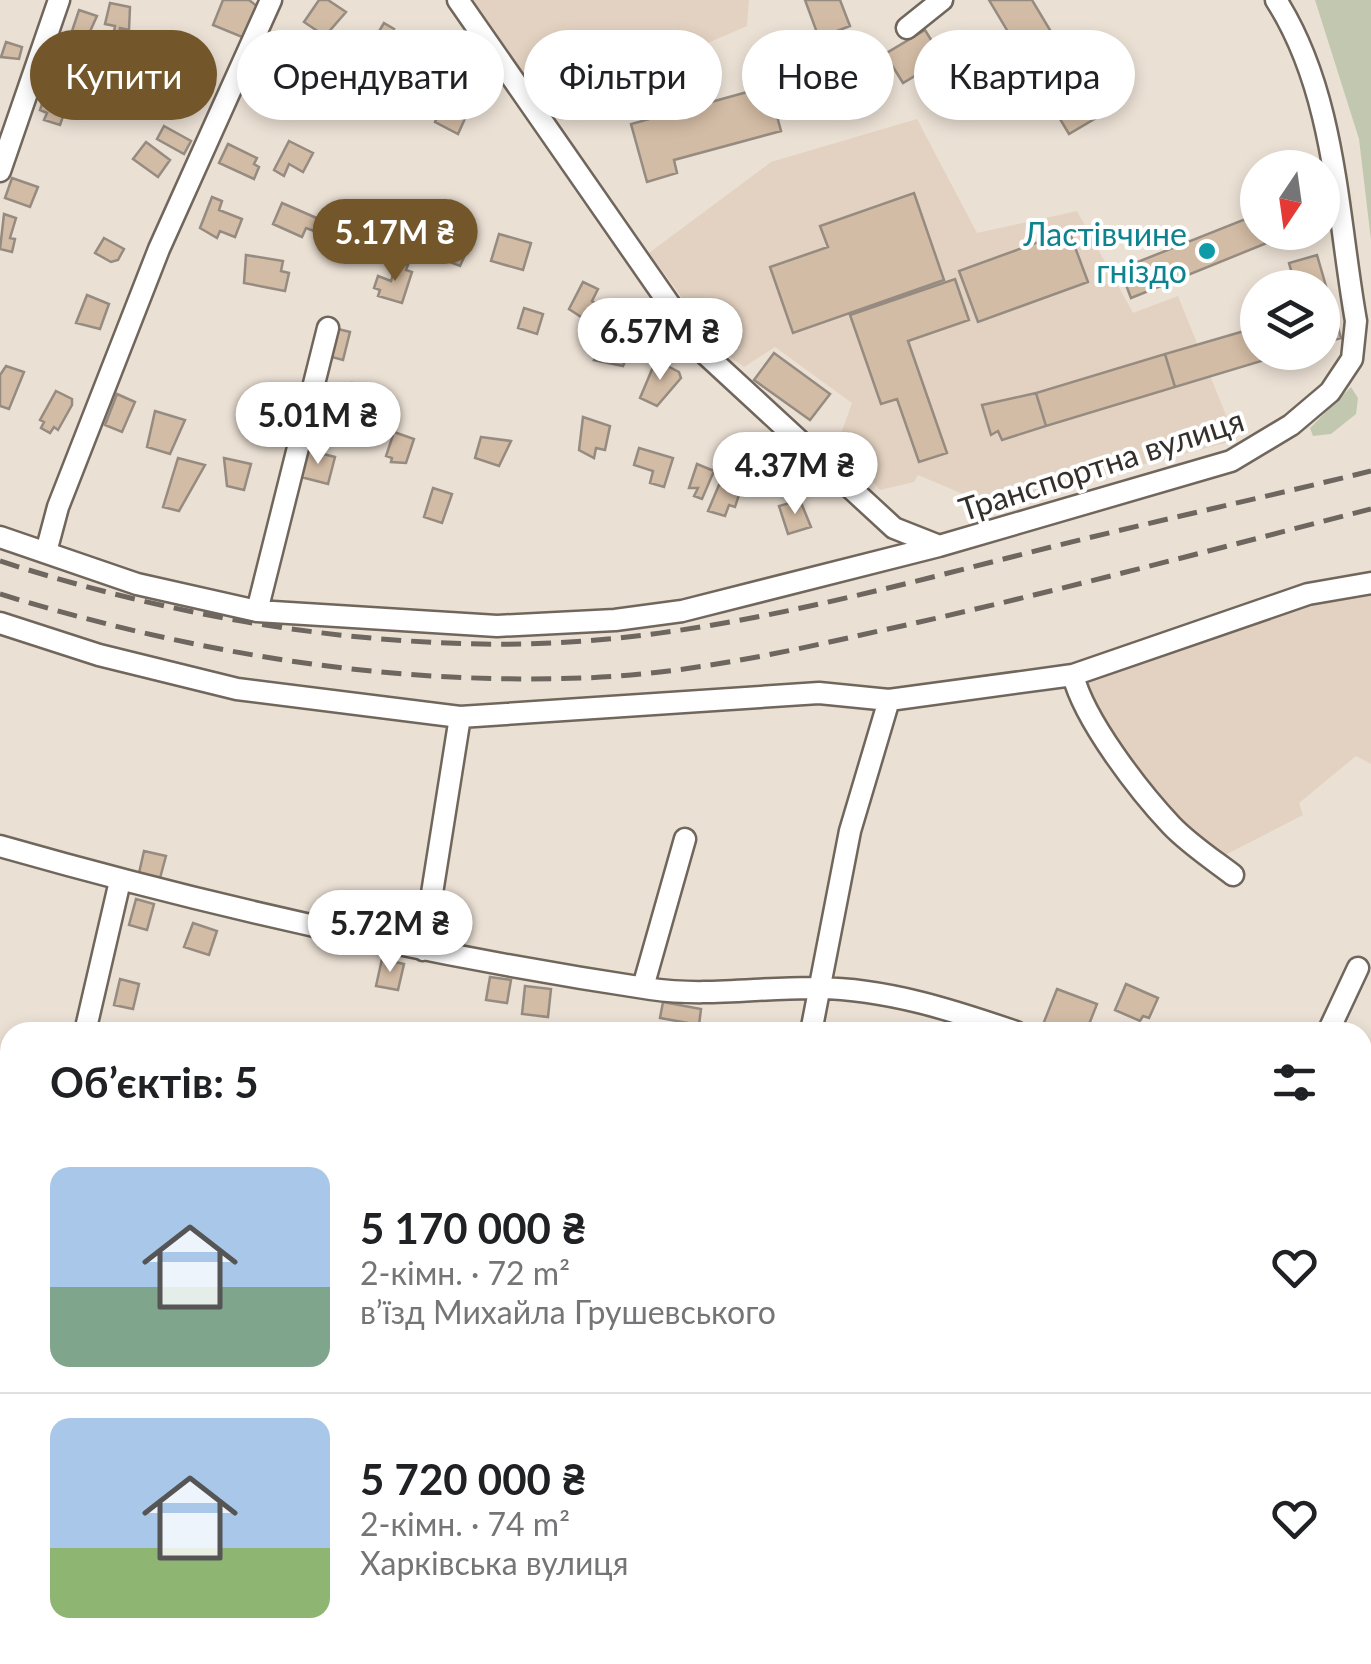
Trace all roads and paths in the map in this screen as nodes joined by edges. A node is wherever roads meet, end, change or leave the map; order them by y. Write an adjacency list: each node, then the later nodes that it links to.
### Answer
1 (58, 0): 7 (street)
2 (271, 0): 11 (street)
3 (458, 0): 10 (street)
4 (942, 0): 6 (street)
5 (1276, 0): 10 (street, Транспортна вулиця)
6 (906, 28)
7 (0, 172)
8 (328, 328): 13 (street)
9 (0, 537): 11 (street, Транспортна вулиця)
10 (939, 546): 13 (street, Транспортна вулиця)
11 (46, 552): 13 (street, Транспортна вулиця)
12 (1371, 584): 15 (street)
13 (257, 611)
14 (0, 623): 17 (street)
15 (1073, 675): 16 (street); 20 (street)
16 (889, 700): 17 (street); 25 (street)
17 (460, 718): 22 (street)
18 (685, 839): 24 (street)
19 (0, 846): 21 (street)
20 (1232, 875)
21 (120, 880): 22 (street); 26 (street)
22 (424, 950): 24 (street)
23 (1358, 968): 29 (street)
24 (643, 988): 25 (street)
25 (821, 988): 27 (street); 28 (street)
26 (87, 1022)
27 (813, 1022)
28 (987, 1022)
29 (1333, 1022)

